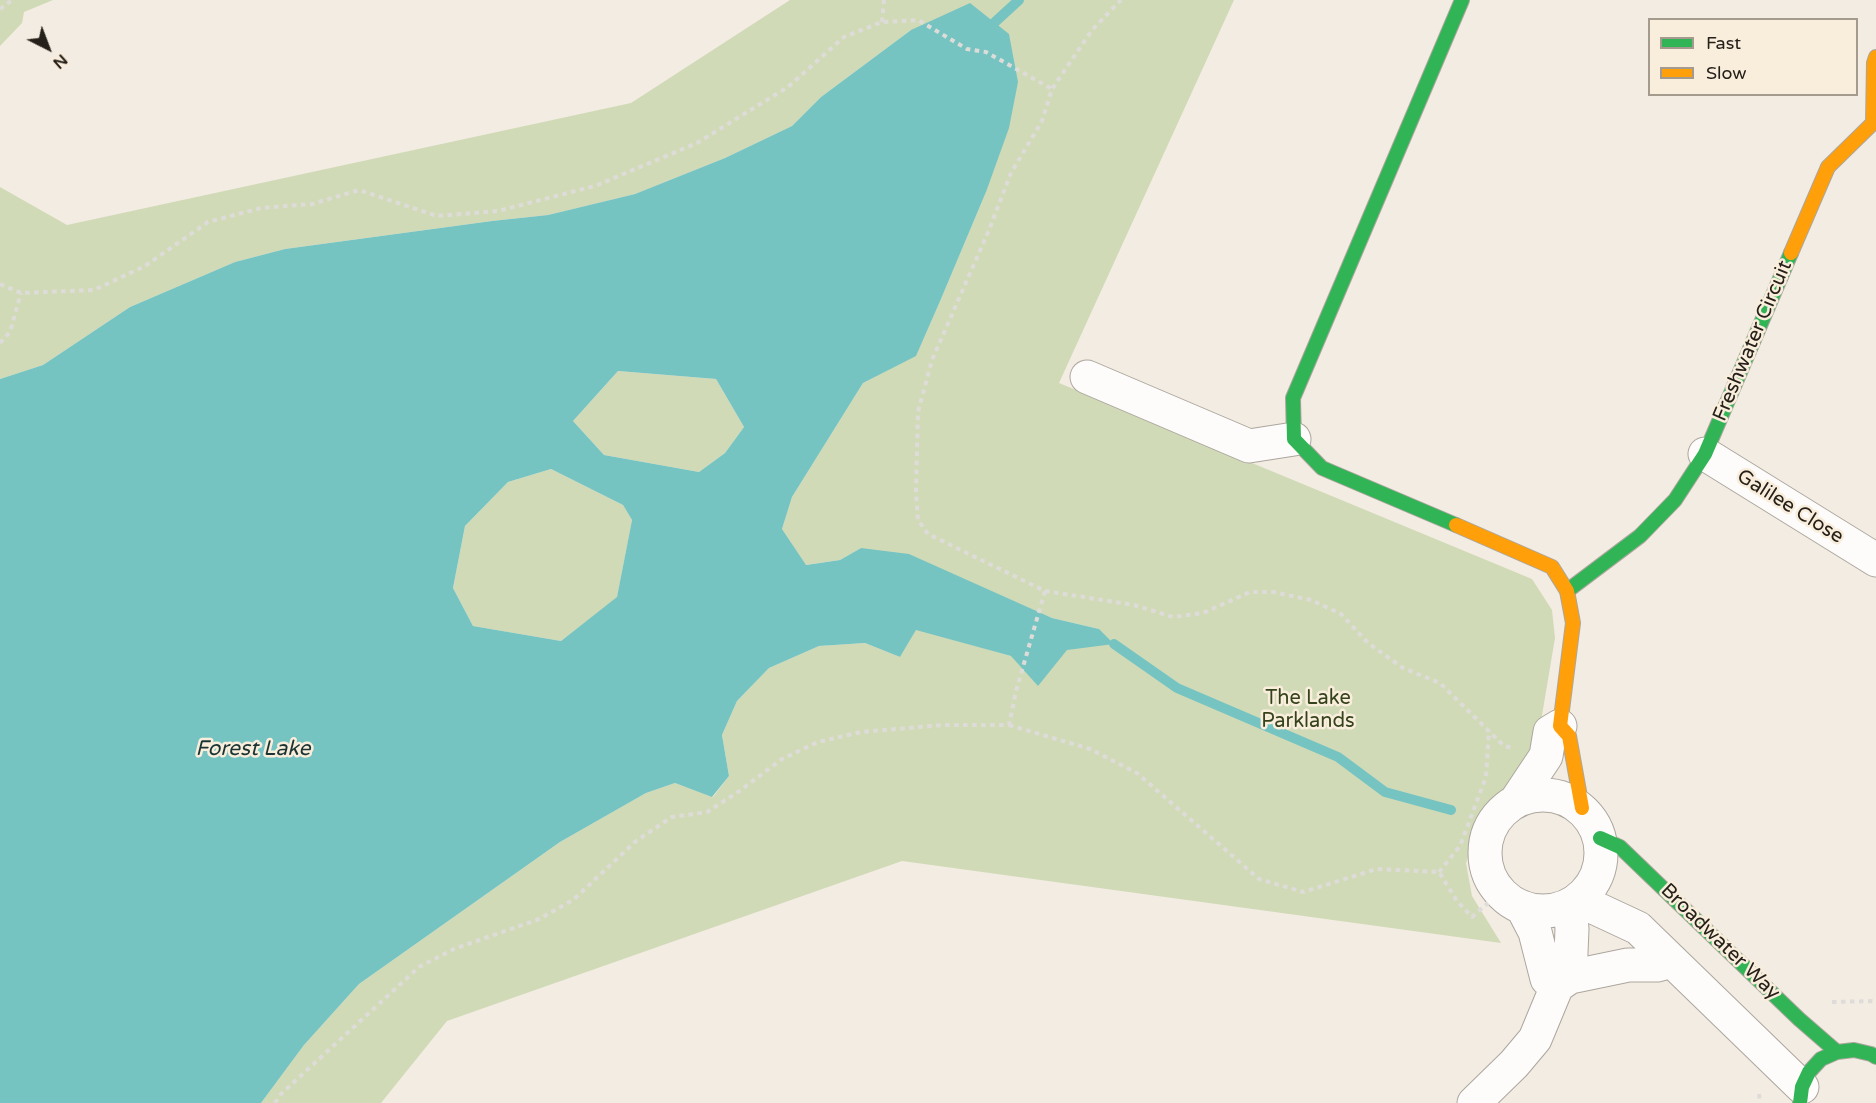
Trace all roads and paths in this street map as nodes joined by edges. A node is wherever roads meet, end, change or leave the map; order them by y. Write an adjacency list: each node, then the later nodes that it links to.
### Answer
1 (12, 0): 5 (path)
2 (884, 0): 6 (path)
3 (1121, 0): 8 (path)
4 (1462, 0): 14 (street)
5 (0, 9)
6 (882, 22): 8 (path); 11 (path)
7 (1876, 57): 9 (street, Freshwater Circuit)
8 (1052, 89): 17 (path)
9 (1875, 123): 15 (street, Freshwater Circuit)
10 (0, 284): 11 (path)
11 (21, 292): 12 (path)
12 (0, 343)
13 (1087, 377): 14 (street)
14 (1294, 439): 18 (street)
15 (1705, 454): 16 (street, Galilee Close); 18 (street, Freshwater Circuit)
16 (1876, 560)
17 (1045, 591): 19 (path); 21 (path)
18 (1567, 591): 20 (street)
19 (1009, 725): 26 (path); 36 (path)
20 (1560, 726): 22 (street); 24 (street)
21 (1489, 730): 22 (path); 26 (path)
22 (1546, 756): 23 (street)
23 (1516, 801): 24 (street); 28 (street)
24 (1582, 808): 25 (street)
25 (1600, 838): 27 (street); 33 (street, Broadwater Way)
26 (1439, 872): 28 (path)
27 (1574, 902): 28 (street); 29 (street); 30 (street)
28 (1506, 904): 30 (street)
29 (1672, 961): 30 (street); 35 (street)
30 (1563, 982): 37 (street)
31 (1869, 1040): 32 (street)
32 (1854, 1050): 33 (street); 34 (street)
33 (1837, 1052): 35 (street)
34 (1876, 1057)
35 (1801, 1099)
36 (275, 1103)
37 (1474, 1103)

